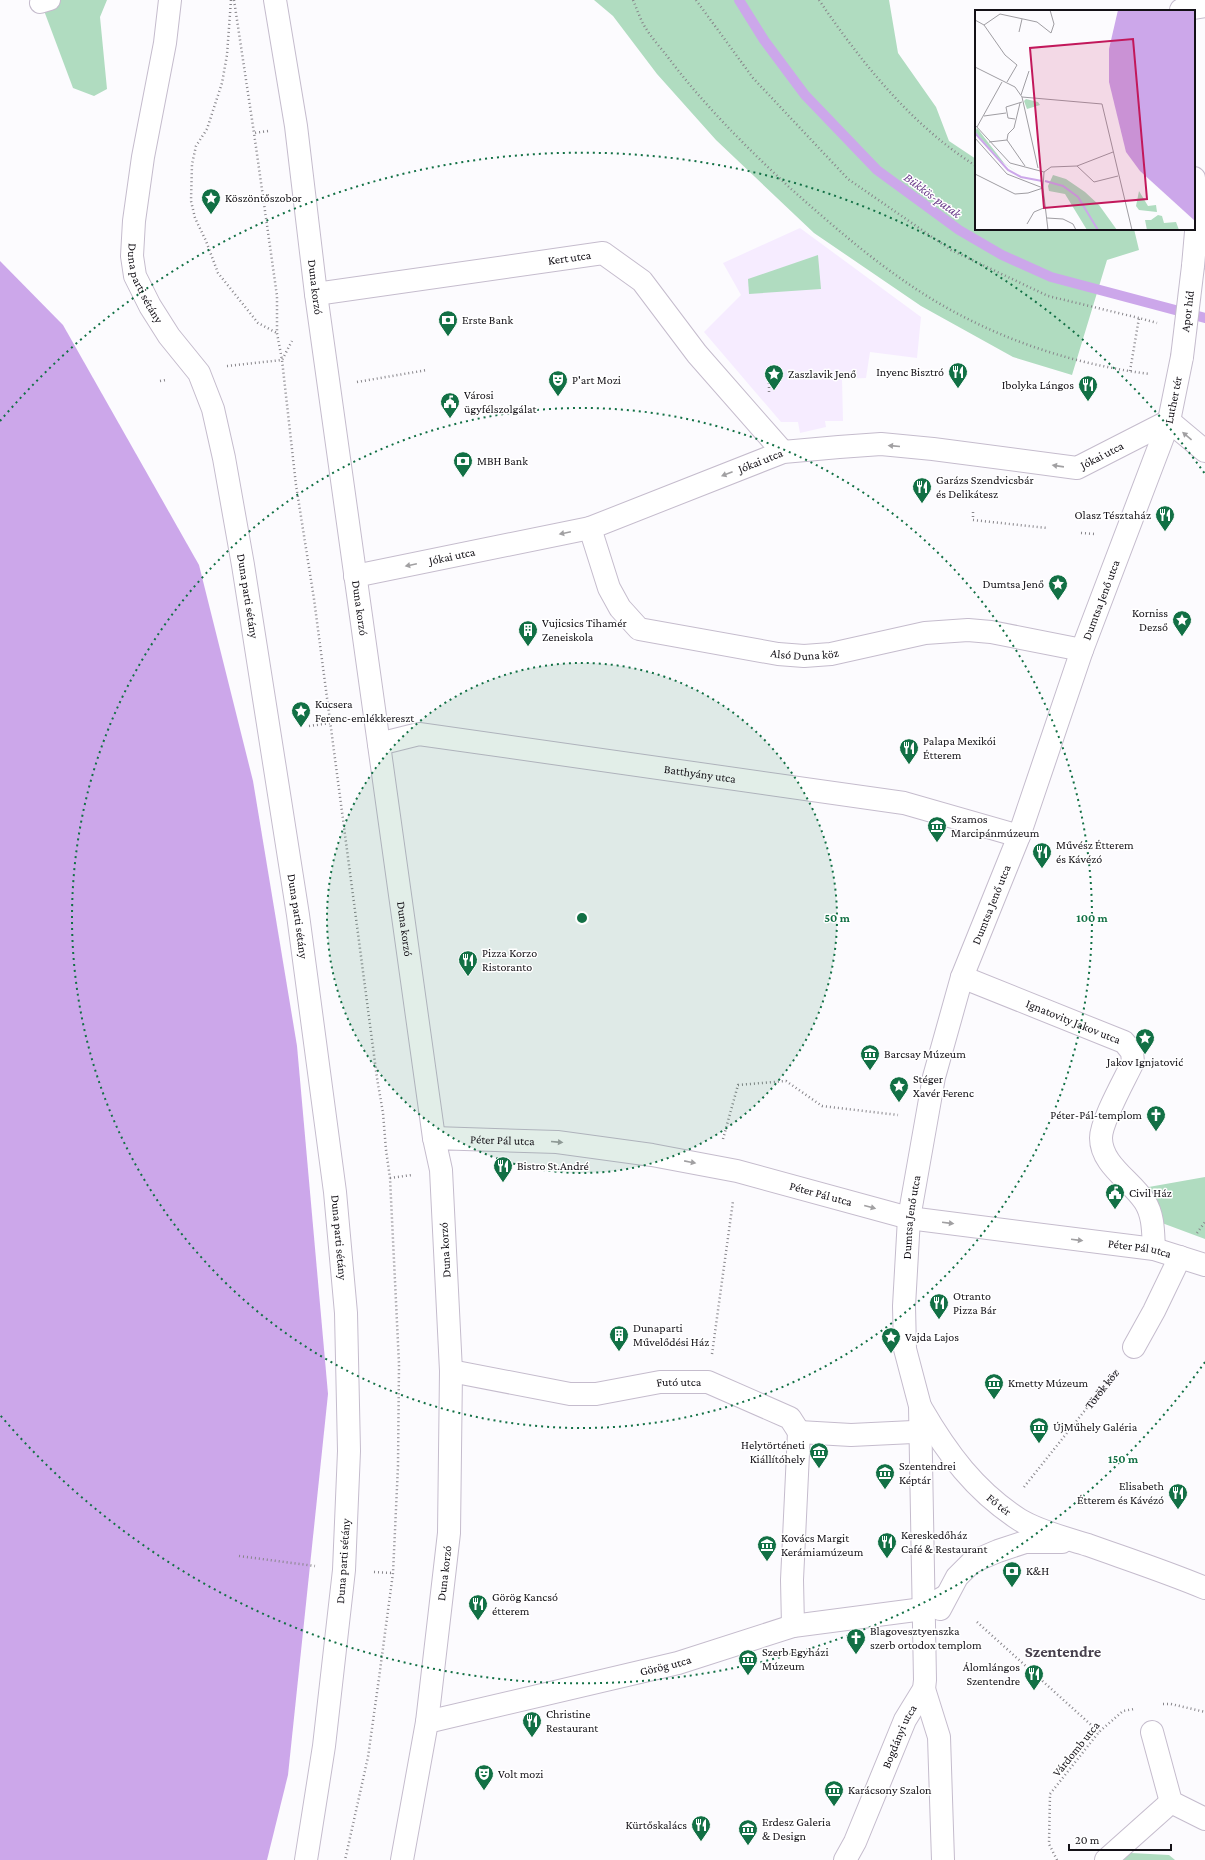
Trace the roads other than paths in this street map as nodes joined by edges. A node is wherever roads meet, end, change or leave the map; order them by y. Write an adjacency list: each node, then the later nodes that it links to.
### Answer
1 (170, 0): 39 (street, Duna parti sétány)
2 (276, 0): 7 (street, Duna korzó)
3 (1205, 6): 4 (street)
4 (1181, 7)
5 (1195, 185): 6 (street, Apor híd)
6 (1202, 233): 8 (street, Apor híd, bridge)
7 (316, 294): 11 (street, Kert utca); 13 (street, Duna korzó)
8 (1181, 367): 9 (street, Luther tér)
9 (1169, 421): 10 (street, Luther tér, one-way to 9); 11 (street, Jókai utca, one-way to 11); 14 (street, Dumtsa Jenő utca)
10 (1205, 451)
11 (783, 452): 12 (street, Jókai utca, one-way to 12)
12 (590, 528): 13 (street, Jókai utca, one-way to 13); 14 (street, Alsó Duna köz)
13 (355, 576): 15 (street, Duna korzó)
14 (1082, 650): 16 (street, Dumtsa Jenő utca)
15 (379, 744): 16 (street, Batthyány utca); 18 (street, Duna korzó)
16 (1019, 836): 17 (street, Dumtsa Jenő utca)
17 (962, 976): 19 (street, Dumtsa Jenő utca); 20 (street, Ignatovity Jakov utca)
18 (434, 1138): 19 (street, Péter Pál utca, one-way to 19); 24 (street, Duna korzó)
19 (909, 1218): 20 (street, Péter Pál utca, one-way to 20); 25 (street, Dumtsa Jenő utca)
20 (1154, 1250): 21 (street, Péter Pál utca)
21 (1180, 1258): 22 (street, Péter Pál utca); 23 (street)
22 (1205, 1264)
23 (1134, 1347)
24 (451, 1371): 27 (street, Futó utca); 35 (street, Duna korzó)
25 (920, 1406): 26 (street, Fő tér)
26 (927, 1431): 27 (street); 28 (street, Fő tér); 31 (street, Fő tér)
27 (799, 1432): 32 (street)
28 (1089, 1546): 29 (street, Fő tér); 30 (street, Fő tér)
29 (1205, 1588)
30 (946, 1596): 31 (street); 33 (street, Fő tér)
31 (913, 1610): 32 (street, Görög utca); 33 (street, Fő tér)
32 (793, 1626): 35 (street, Görög utca)
33 (924, 1655): 34 (street, Fő tér)
34 (924, 1685): 41 (street, Bogdányi utca); 42 (street, Fő tér)
35 (427, 1722): 40 (street, Duna korzó)
36 (1152, 1732): 37 (street)
37 (1171, 1802): 38 (street); 43 (street)
38 (1205, 1819)
39 (306, 1860)
40 (402, 1860)
41 (845, 1860)
42 (943, 1860)
43 (1106, 1860)

